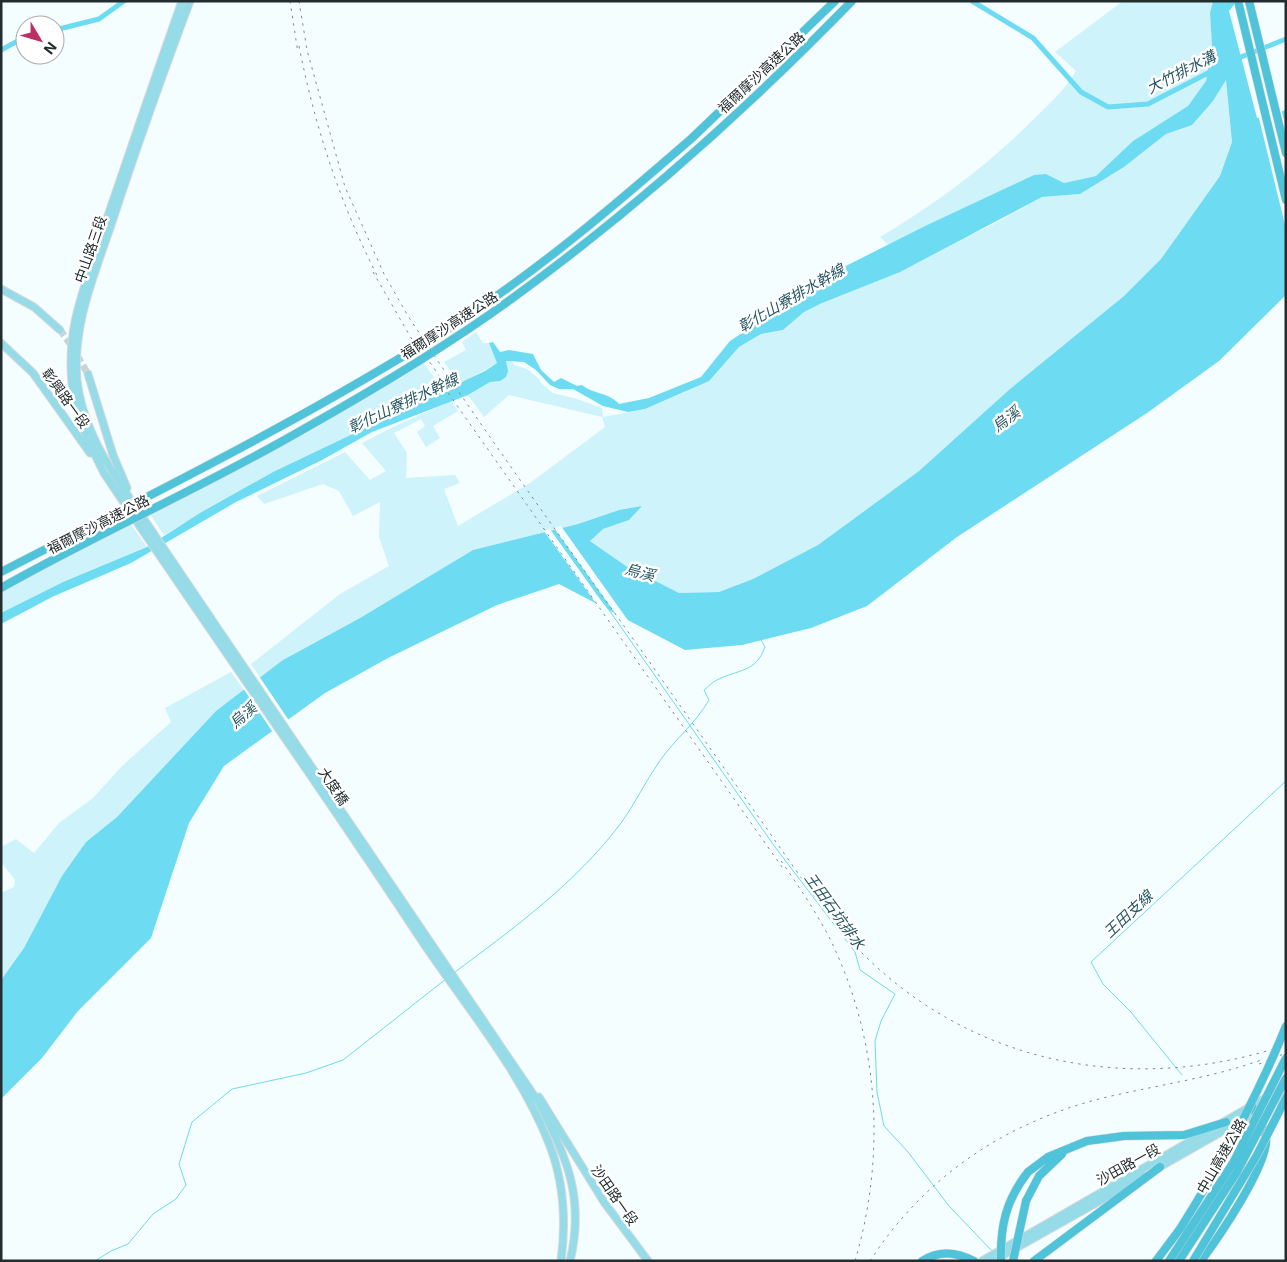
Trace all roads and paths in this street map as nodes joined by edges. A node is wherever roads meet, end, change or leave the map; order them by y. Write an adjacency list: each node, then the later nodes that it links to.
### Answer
1 (182, 1): 7 (main road, 中山路三段)
2 (190, 1): 7 (main road, 中山路三段)
3 (835, 1): 16 (highway, 福爾摩沙高速公路, bridge)
4 (852, 1): 17 (highway, 福爾摩沙高速公路, bridge)
5 (1238, 1): 9 (highway)
6 (1249, 1): 8 (highway)
7 (176, 28): 14 (main road, 中山路三段); 15 (main road, 中山路三段)
8 (1286, 153)
9 (1286, 200)
10 (1, 289): 11 (main road)
11 (60, 330)
12 (1, 343): 14 (main road, 彰興路一段)
13 (88, 374): 15 (main road, 彰興路一段)
14 (104, 473): 21 (main road, 大度橋, bridge)
15 (134, 502): 21 (main road, 大度橋, bridge)
16 (1, 572)
17 (1, 588)
18 (1286, 1026): 28 (highway, bridge)
19 (1286, 1058): 42 (highway, 中山高速公路, bridge)
20 (1286, 1078): 43 (highway, 中山高速公路, bridge)
21 (521, 1082): 30 (main road); 31 (main road); 32 (main road, 沙田路一段)
22 (1286, 1086): 24 (main road, 沙田路一段)
23 (1286, 1097): 24 (main road, 沙田路一段); 44 (highway, bridge)
24 (1254, 1109): 25 (main road, 沙田路一段); 27 (main road, 沙田路一段); 45 (highway)
25 (1226, 1122): 26 (highway); 29 (main road, 沙田路一段)
26 (1070, 1148): 37 (highway, bridge); 38 (highway, bridge)
27 (1160, 1167): 29 (main road, 沙田路一段); 39 (highway)
28 (1180, 1229): 40 (highway); 41 (highway)
29 (1015, 1245): 35 (main road, 沙田路一段); 36 (main road, 沙田路一段, bridge)
30 (561, 1261)
31 (570, 1261)
32 (648, 1261)
33 (922, 1261): 34 (highway)
34 (974, 1261)
35 (982, 1261)
36 (993, 1261)
37 (1001, 1261)
38 (1014, 1261)
39 (1034, 1261)
40 (1156, 1261)
41 (1161, 1261)
42 (1169, 1261)
43 (1179, 1261)
44 (1193, 1261)
45 (1201, 1261)

